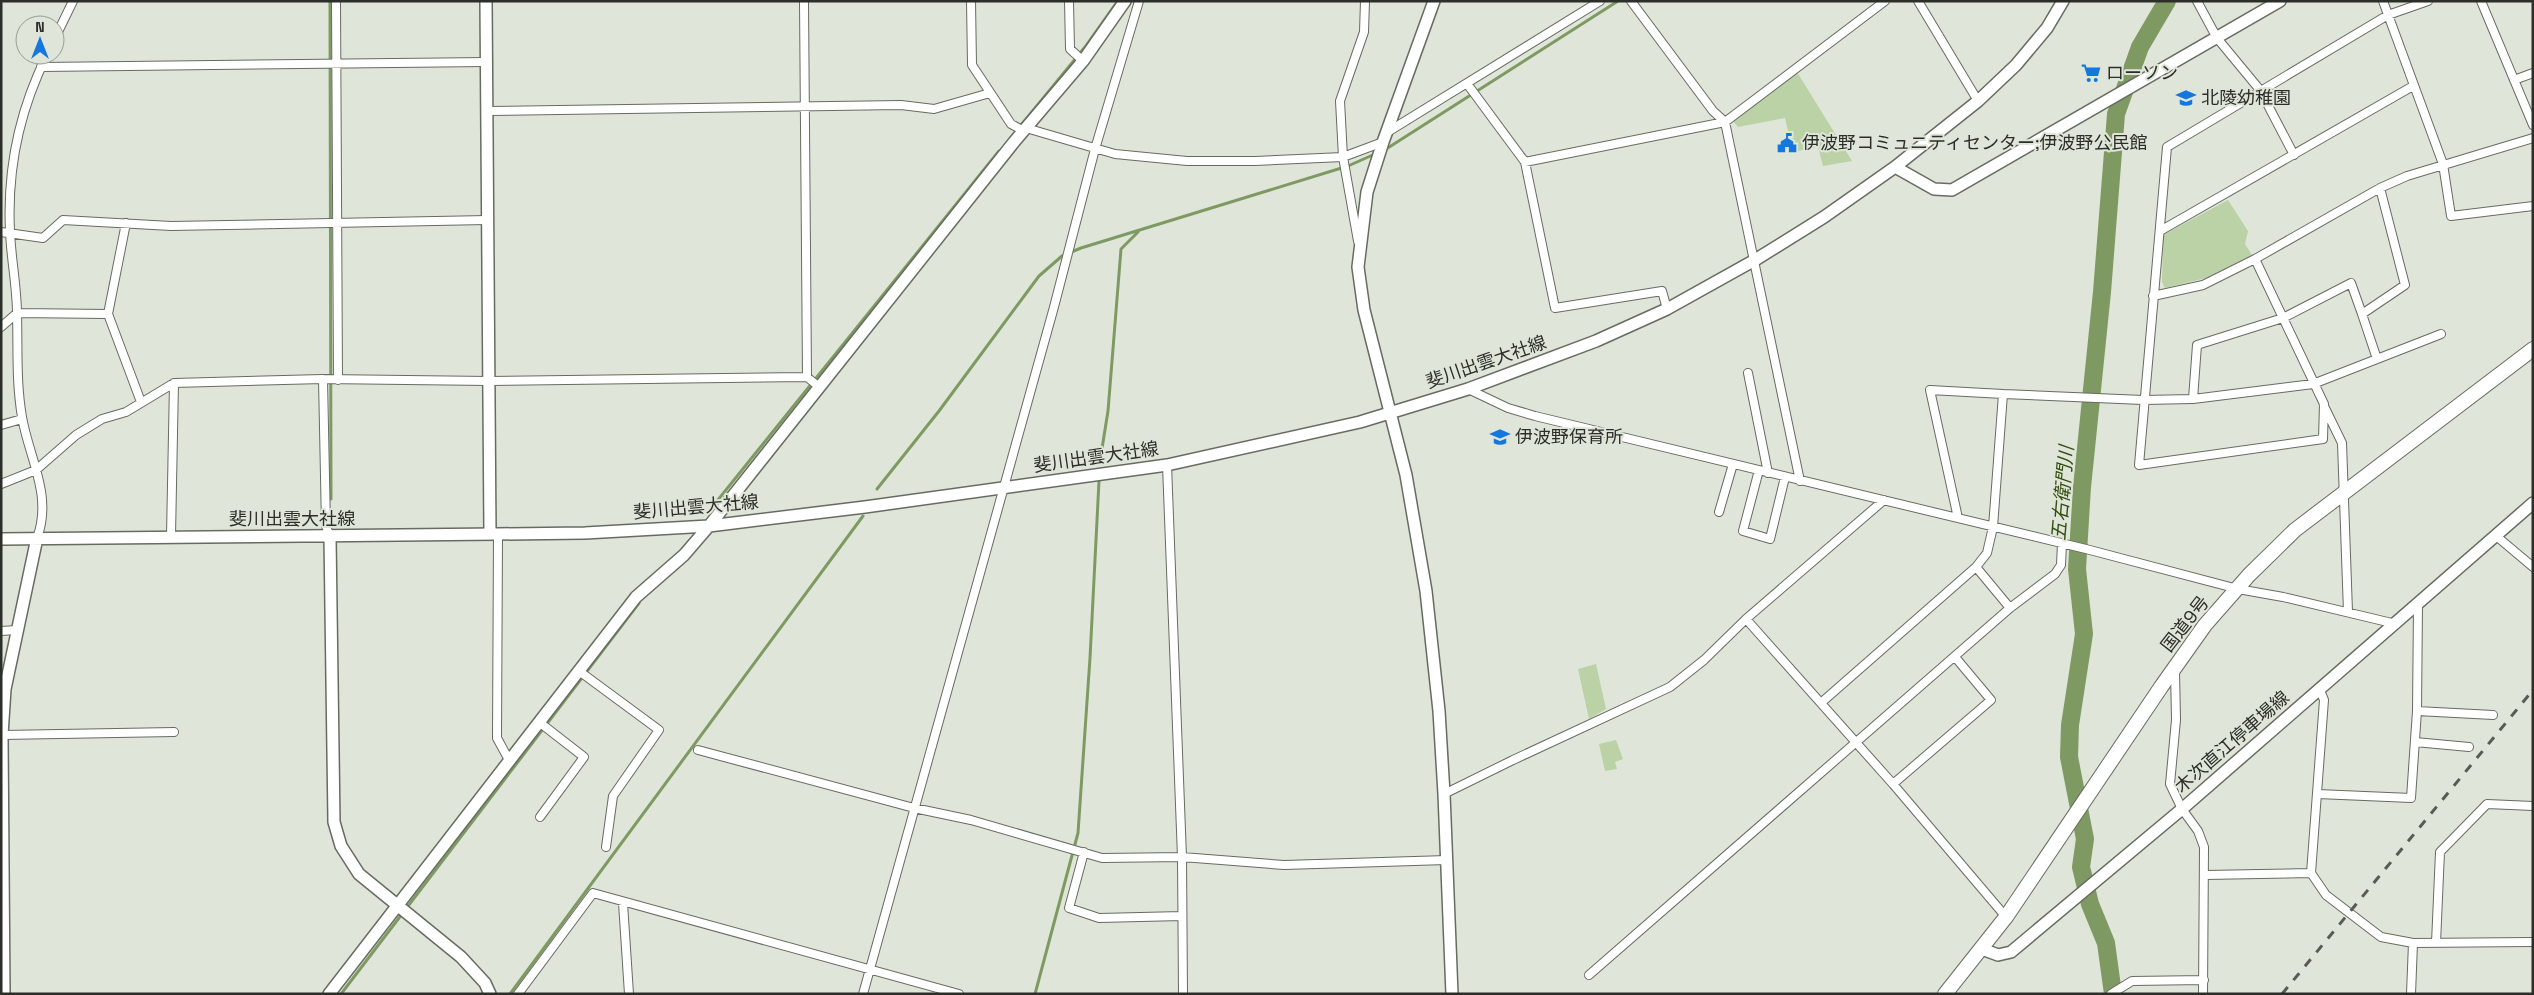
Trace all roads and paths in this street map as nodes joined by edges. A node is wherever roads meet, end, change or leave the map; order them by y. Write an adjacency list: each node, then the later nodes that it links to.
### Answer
1 (73, 1): 22 (street)
2 (336, 1): 26 (street)
3 (486, 1): 25 (street)
4 (804, 1): 35 (street)
5 (971, 1): 33 (street)
6 (1069, 1): 24 (street)
7 (1139, 1): 42 (street)
8 (1365, 1): 44 (street)
9 (1434, 1): 40 (street)
10 (1600, 1): 30 (street)
11 (1631, 1): 37 (street)
12 (1885, 1): 37 (street)
13 (1918, 1): 34 (street)
14 (2064, 1): 34 (street, 斐川出雲大社線)
15 (2280, 1): 23 (street)
16 (2383, 1): 21 (street)
17 (2428, 1): 21 (street)
18 (2481, 1): 29 (street)
19 (1123, 2): 24 (street)
20 (2198, 2): 23 (street)
21 (2388, 15): 31 (street); 32 (street)
22 (65, 17)
23 (2217, 38): 32 (street); 47 (street)
24 (1083, 61): 39 (street)
25 (487, 62): 26 (street); 36 (street)
26 (337, 64): 27 (street); 52 (street)
27 (41, 67): 54 (street)
28 (2533, 73): 29 (street)
29 (2514, 80): 38 (street)
30 (1468, 85): 40 (street); 45 (street)
31 (2413, 86): 43 (street); 46 (street)
32 (2260, 90): 43 (street); 53 (street)
33 (990, 93): 35 (street); 39 (street)
34 (1978, 101): 47 (street, 斐川出雲大社線)
35 (805, 106): 36 (street); 69 (street)
36 (488, 110): 50 (street)
37 (1725, 122): 45 (street); 57 (street)
38 (2533, 125)
39 (1025, 129): 42 (street); 75 (street)
40 (1384, 138): 44 (street); 55 (street)
41 (2533, 138): 46 (street)
42 (1095, 149): 44 (street); 93 (street)
43 (2294, 155): 53 (street)
44 (1343, 157): 55 (street)
45 (1525, 162): 59 (street)
46 (2442, 164): 48 (street); 49 (street)
47 (1895, 167): 57 (street, 斐川出雲大社線)
48 (2380, 188): 56 (street); 62 (street)
49 (2533, 206)
50 (488, 220): 52 (street); 72 (street)
51 (126, 223): 52 (street); 54 (street); 61 (street)
52 (338, 223): 71 (street)
53 (2160, 231): 58 (street)
54 (6, 232): 60 (street)
55 (1360, 250): 82 (street)
56 (2255, 259): 58 (street); 63 (street)
57 (1755, 260): 59 (street, 斐川出雲大社線); 91 (street)
58 (2153, 296): 79 (street)
59 (1667, 309): 76 (street, 斐川出雲大社線)
60 (17, 313): 61 (street); 64 (street); 83 (street)
61 (108, 314): 80 (street)
62 (2362, 314): 63 (street); 67 (street)
63 (2283, 318): 74 (street); 78 (street)
64 (1, 327)
65 (2441, 334): 67 (street)
66 (2533, 349): 94 (highway, 国道9号)
67 (2377, 359): 74 (street)
68 (1748, 373): 89 (street)
69 (807, 377): 72 (street); 75 (street)
70 (323, 379): 71 (street); 73 (street); 104 (street)
71 (338, 380): 72 (street)
72 (489, 381): 101 (street)
73 (174, 383): 80 (street); 103 (street)
74 (2313, 384): 78 (street); 81 (street)
75 (818, 386): 99 (street)
76 (1468, 389): 82 (street, 斐川出雲大社線); 85 (street)
77 (2003, 394): 79 (street); 98 (street); 100 (street)
78 (2193, 398): 79 (street)
79 (2143, 400): 81 (street)
80 (141, 402): 87 (street)
81 (2324, 404): 94 (street)
82 (1391, 412): 86 (street, 斐川出雲大社線); 134 (street)
83 (22, 419): 84 (street); 87 (street)
84 (1, 425)
85 (1733, 464): 88 (street); 97 (street)
86 (1168, 465): 93 (street, 斐川出雲大社線); 143 (street)
87 (36, 470): 92 (street); 105 (street)
88 (1759, 470): 89 (street); 90 (street)
89 (1768, 472): 90 (street)
90 (1785, 477): 91 (street)
91 (1800, 481): 95 (street)
92 (1, 484)
93 (1003, 487): 99 (street, 斐川出雲大社線); 138 (street)
94 (2344, 492): 110 (highway, 国道9号); 113 (street)
95 (1884, 500): 98 (street); 114 (street)
96 (2533, 503): 102 (street, 木次直江停車場線)
97 (1719, 512)
98 (1958, 518): 100 (street)
99 (709, 526): 101 (street, 斐川出雲大社線); 120 (street)
100 (1993, 527): 107 (street); 109 (street)
101 (494, 534): 104 (street, 斐川出雲大社線); 132 (street)
102 (2495, 535): 108 (street); 111 (street, 木次直江停車場線)
103 (171, 536): 104 (street, 斐川出雲大社線); 105 (street, 斐川出雲大社線)
104 (330, 537): 148 (street)
105 (37, 538): 106 (street, 斐川出雲大社線); 116 (street)
106 (1, 539)
107 (2063, 544): 110 (street); 112 (street)
108 (2533, 567)
109 (1976, 568): 112 (street); 122 (street)
110 (2238, 589): 113 (street); 119 (highway, 国道9号)
111 (2418, 605): 115 (street, 木次直江停車場線); 123 (street)
112 (2010, 608): 118 (street)
113 (2348, 612): 115 (street)
114 (1746, 619): 122 (street); 134 (street)
115 (2396, 624): 121 (street, 木次直江停車場線)
116 (17, 630): 117 (street); 127 (street)
117 (1, 631)
118 (1954, 657): 128 (street); 133 (street)
119 (2175, 668): 139 (street); 150 (highway, 国道9号)
120 (579, 671): 125 (street); 141 (street)
121 (2319, 688): 135 (street); 139 (street, 木次直江停車場線)
122 (1822, 702): 128 (street)
123 (2417, 711): 124 (street); 129 (street)
124 (2493, 715)
125 (539, 722): 132 (street); 140 (street)
126 (174, 732): 127 (street)
127 (2, 735): 136 (street)
128 (1856, 742): 133 (street); 157 (street)
129 (2414, 742): 130 (street); 135 (street)
130 (2469, 747)
131 (698, 750): 138 (street)
132 (509, 760): 148 (street)
133 (1893, 784): 150 (street)
134 (1444, 794): 144 (street)
135 (2318, 794): 145 (street)
136 (2, 799): 151 (street)
137 (2533, 806): 154 (street)
138 (914, 808): 142 (street); 156 (street)
139 (2182, 809): 146 (street); 155 (street, 木次直江停車場線)
140 (540, 817)
141 (606, 847)
142 (1084, 852): 143 (street); 149 (street)
143 (1182, 857): 144 (street); 149 (street)
144 (1447, 860): 167 (street)
145 (2311, 873): 146 (street); 153 (street)
146 (2205, 875): 158 (street)
147 (623, 903): 156 (street); 162 (street); 163 (street)
148 (397, 907): 160 (street); 161 (street)
149 (1182, 916): 166 (street)
150 (2006, 917): 155 (highway, 国道9号)
151 (2, 929): 159 (street)
152 (2533, 942): 154 (street)
153 (2413, 943): 154 (street); 171 (street)
154 (2436, 943)
155 (1982, 949): 168 (highway, 国道9号)
156 (870, 970): 164 (street); 165 (street)
157 (1588, 975)
158 (2204, 980): 169 (street); 170 (street)
159 (4, 994)
160 (329, 994)
161 (490, 994)
162 (518, 994)
163 (629, 994)
164 (863, 994)
165 (959, 994)
166 (1183, 994)
167 (1452, 994)
168 (1945, 994)
169 (2111, 994)
170 (2203, 994)
171 (2411, 994)

